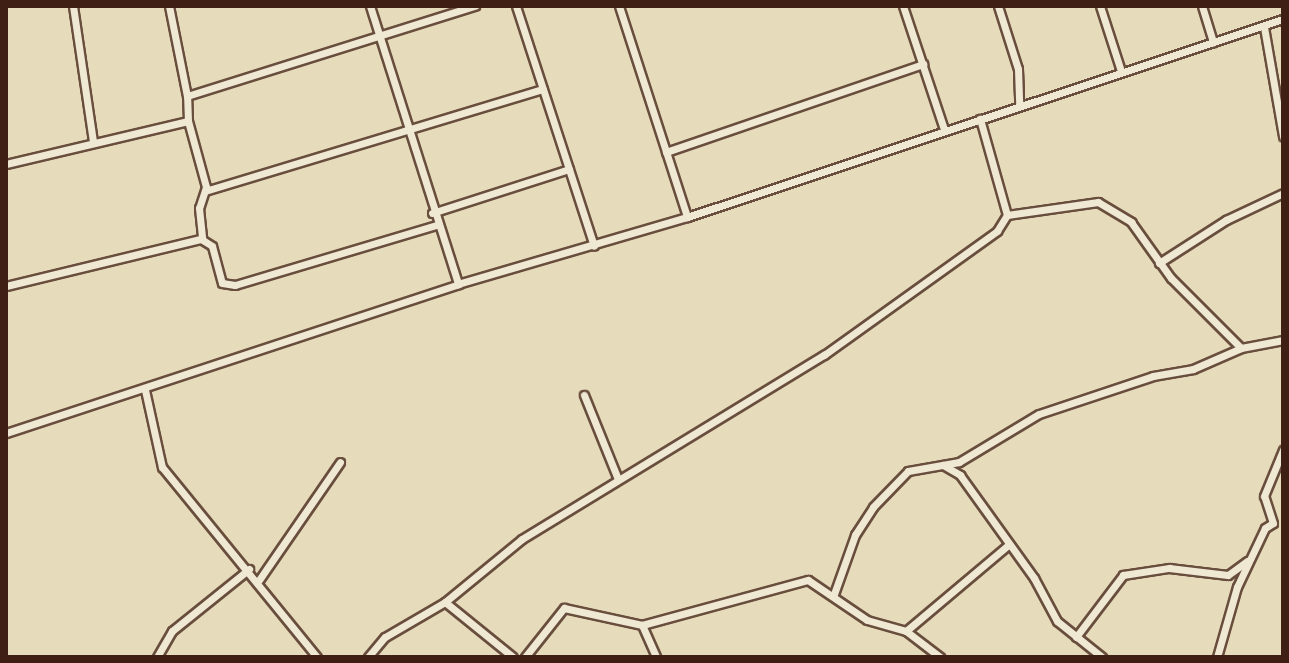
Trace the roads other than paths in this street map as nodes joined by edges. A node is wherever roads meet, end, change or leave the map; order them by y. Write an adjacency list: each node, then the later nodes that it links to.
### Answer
1 (73, 6): 25 (street)
2 (169, 6): 18 (street)
3 (370, 6): 13 (street)
4 (475, 6): 13 (street)
5 (516, 6): 17 (street)
6 (619, 6): 26 (street)
7 (903, 6): 15 (street)
8 (998, 6): 19 (street)
9 (1100, 6): 16 (street)
10 (1202, 6): 14 (street)
11 (1283, 19): 12 (street)
12 (1264, 27): 14 (street); 24 (street)
13 (381, 37): 18 (street); 23 (street)
14 (1213, 42): 16 (street)
15 (923, 64): 22 (street); 26 (street)
16 (1121, 71): 19 (street)
17 (543, 89): 23 (street); 28 (street)
18 (187, 96): 21 (street)
19 (1019, 105): 20 (street)
20 (980, 119): 22 (street); 32 (street)
21 (188, 121): 25 (street); 29 (street)
22 (944, 129): 33 (street)
23 (407, 130): 29 (street); 31 (street)
24 (1283, 136)
25 (93, 142): 27 (street)
26 (666, 151): 33 (street)
27 (6, 164)
28 (569, 169): 31 (street); 36 (street)
29 (205, 191): 35 (street)
30 (1283, 193): 37 (street)
31 (432, 213): 34 (street)
32 (1007, 215): 37 (street); 48 (street)
33 (687, 217): 36 (street)
34 (436, 225): 35 (street); 38 (street)
35 (202, 239): 39 (street)
36 (594, 246): 38 (street)
37 (1159, 263): 41 (street)
38 (458, 284): 42 (street)
39 (6, 286)
40 (1283, 340): 41 (street)
41 (1241, 348): 47 (street)
42 (145, 390): 44 (street); 53 (street)
43 (584, 395): 48 (street)
44 (6, 433)
45 (1283, 450): 50 (street)
46 (340, 462): 54 (street)
47 (941, 464): 51 (street); 55 (street)
48 (618, 479): 56 (street)
49 (1283, 518): 50 (street)
50 (1273, 523): 52 (street)
51 (1008, 545): 58 (street); 59 (street)
52 (1252, 557): 59 (street); 68 (street)
53 (249, 569): 54 (street); 60 (street)
54 (259, 580): 61 (street)
55 (834, 594): 57 (street); 58 (street)
56 (445, 602): 62 (street); 63 (street)
57 (642, 625): 64 (street); 65 (street)
58 (906, 631): 66 (street)
59 (1076, 637): 67 (street)
60 (157, 657)
61 (317, 657)
62 (368, 657)
63 (513, 657)
64 (525, 657)
65 (656, 657)
66 (940, 657)
67 (1102, 657)
68 (1217, 657)

